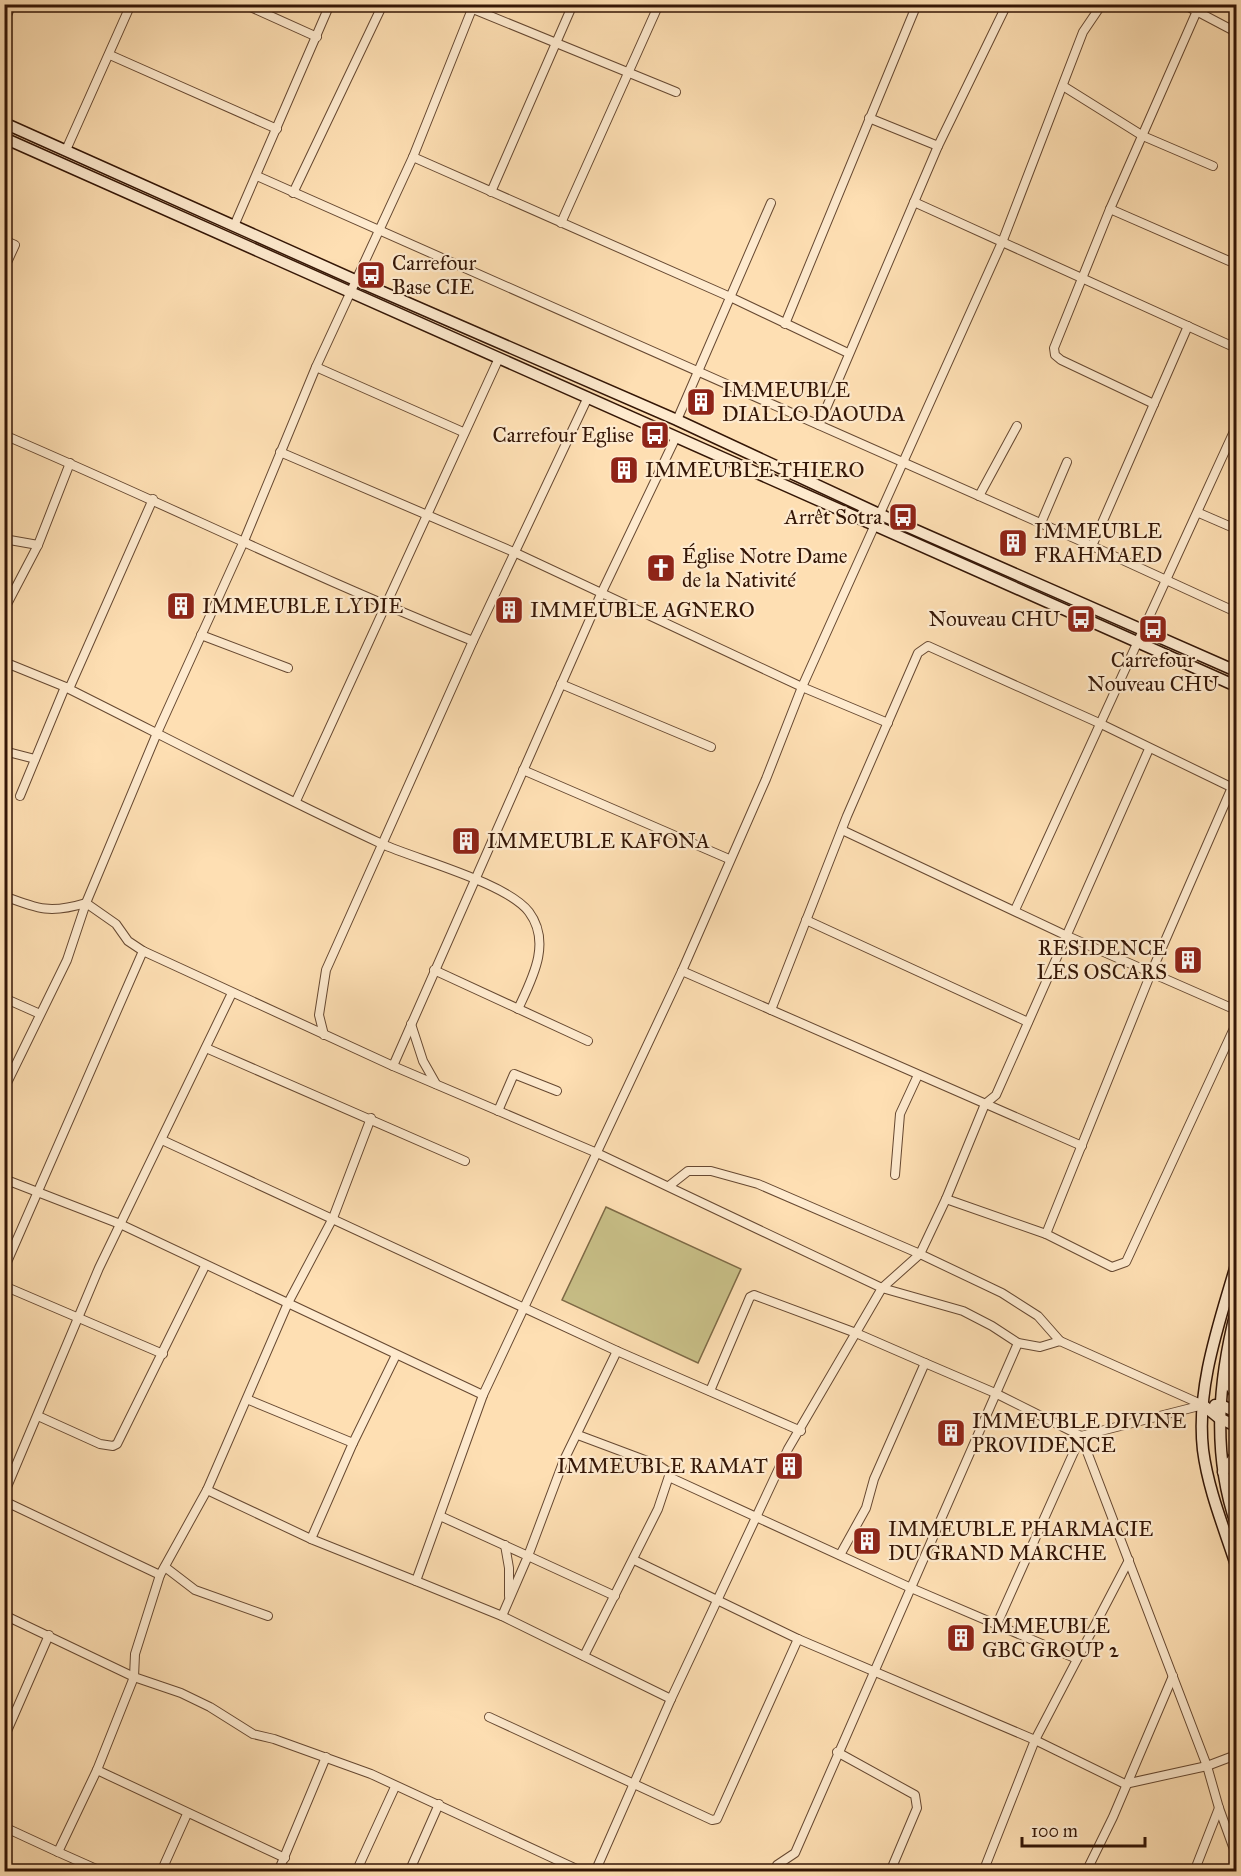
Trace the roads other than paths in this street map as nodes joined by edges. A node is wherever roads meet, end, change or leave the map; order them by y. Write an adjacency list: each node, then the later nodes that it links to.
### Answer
1 (131, 4): 19 (street)
2 (244, 4): 17 (street)
3 (330, 4): 17 (street)
4 (383, 4): 34 (street)
5 (460, 4): 13 (street)
6 (573, 4): 18 (street)
7 (659, 4): 20 (street)
8 (917, 4): 23 (street)
9 (1007, 4): 28 (street)
10 (1102, 4): 21 (street)
11 (1183, 4): 14 (street)
12 (10, 5): 15 (street)
13 (473, 7): 18 (street); 30 (street)
14 (1199, 8): 16 (street); 26 (street)
15 (4, 22)
16 (1236, 32)
17 (317, 37): 25 (street)
18 (555, 43): 20 (street); 33 (street)
19 (110, 55): 25 (street); 29 (street)
20 (628, 74): 22 (street); 38 (street)
21 (1063, 86): 26 (street); 42 (street)
22 (676, 92)
23 (869, 118): 28 (street); 49 (street)
24 (4, 123): 29 (main road)
25 (277, 129): 32 (street)
26 (1143, 136): 31 (street); 37 (street)
27 (4, 138): 47 (main road)
28 (938, 147): 35 (street)
29 (66, 150): 39 (main road)
30 (413, 157): 33 (street); 40 (street)
31 (1213, 166)
32 (256, 176): 34 (street); 39 (street)
33 (491, 192): 38 (street)
34 (293, 193): 40 (street)
35 (914, 202): 42 (street); 52 (street)
36 (771, 203): 48 (street)
37 (1110, 209): 43 (street); 45 (street)
38 (561, 223): 48 (street)
39 (234, 226): 46 (main road)
40 (379, 232): 46 (street); 55 (street)
41 (4, 240): 44 (street)
42 (1003, 240): 45 (street); 68 (street)
43 (1236, 264)
44 (4, 269)
45 (1084, 277): 50 (street); 57 (street)
46 (355, 280): 47 (street); 58 (main road)
47 (350, 292): 53 (main road); 54 (street)
48 (728, 296): 49 (street); 55 (street)
49 (784, 324): 52 (street)
50 (1188, 326): 51 (street); 57 (street)
51 (1236, 348)
52 (848, 353): 59 (street)
53 (499, 358): 56 (main road); 62 (street)
54 (316, 368): 62 (street); 65 (street)
55 (697, 370): 58 (street); 59 (street)
56 (588, 398): 64 (main road); 80 (street)
57 (1154, 404): 79 (street)
58 (677, 420): 73 (main road)
59 (819, 424): 68 (street)
60 (1017, 426): 69 (street)
61 (1236, 427): 71 (street)
62 (463, 432): 72 (street)
63 (4, 435): 67 (street)
64 (676, 437): 73 (main road); 82 (street)
65 (280, 452): 72 (street); 77 (street)
66 (1067, 462): 74 (street)
67 (69, 463): 70 (street); 78 (street)
68 (904, 463): 69 (street); 73 (street)
69 (980, 496): 74 (street)
70 (153, 499): 77 (street); 96 (street)
71 (1199, 513): 75 (street); 81 (street)
72 (427, 517): 80 (street); 83 (street)
73 (877, 519): 86 (main road); 89 (main road); 95 (street)
74 (1041, 523): 79 (street)
75 (1236, 529)
76 (4, 540): 78 (street)
77 (244, 541): 83 (street); 87 (street)
78 (38, 545): 84 (street)
79 (1092, 546): 81 (street)
80 (516, 553): 82 (street); 88 (street)
81 (1167, 582): 85 (street); 86 (street)
82 (601, 594): 93 (street); 95 (street)
83 (383, 605): 88 (street); 108 (street)
84 (4, 610)
85 (1236, 612)
86 (1144, 631): 89 (street); 92 (main road)
87 (201, 635): 91 (street); 99 (street)
88 (473, 641): 110 (street)
89 (1138, 642): 94 (main road); 98 (street)
90 (4, 662): 96 (street)
91 (288, 668)
92 (1236, 671)
93 (561, 684): 100 (street); 104 (street)
94 (1236, 686)
95 (802, 687): 97 (street); 111 (street)
96 (67, 688): 99 (street); 103 (street)
97 (888, 723): 98 (street); 109 (street)
98 (1099, 723): 101 (street); 115 (street)
99 (157, 733): 108 (street); 114 (street)
100 (711, 747)
101 (1149, 749): 106 (street); 117 (street)
102 (4, 751): 103 (street)
103 (35, 759): 107 (street)
104 (523, 770): 111 (street); 112 (street)
105 (1236, 778): 106 (street)
106 (1234, 788): 121 (street)
107 (20, 796)
108 (296, 801): 110 (street)
109 (842, 830): 115 (street); 116 (street)
110 (383, 844): 112 (street); 131 (street)
111 (729, 859): 120 (street)
112 (473, 880): 119 (street); 124 (street)
113 (4, 896): 114 (street)
114 (86, 903): 118 (street); 127 (street)
115 (1015, 910): 117 (street)
116 (806, 920): 125 (street); 128 (street)
117 (1065, 935): 121 (street); 128 (street)
118 (143, 951): 122 (street); 149 (street)
119 (434, 970): 124 (street); 129 (street)
120 (682, 971): 125 (street); 144 (street)
121 (1151, 973): 126 (street); 143 (street)
122 (232, 993): 131 (street); 133 (street)
123 (4, 998): 127 (street)
124 (518, 1010): 132 (street)
125 (771, 1010): 135 (street)
126 (1236, 1010)
127 (40, 1014): 137 (street)
128 (1028, 1022): 139 (street)
129 (411, 1024): 134 (street); 136 (street)
130 (1236, 1024): 153 (street)
131 (324, 1035): 134 (street)
132 (588, 1041)
133 (206, 1048): 141 (street); 142 (street)
134 (393, 1066): 136 (street)
135 (918, 1074): 139 (street); 146 (street)
136 (436, 1084): 140 (street)
137 (4, 1089)
138 (557, 1091): 140 (street)
139 (985, 1104): 143 (street); 150 (street)
140 (498, 1111): 144 (street)
141 (371, 1118): 145 (street); 151 (street)
142 (162, 1140): 151 (street); 152 (street)
143 (1082, 1146): 153 (street)
144 (597, 1153): 148 (street); 161 (street)
145 (465, 1161)
146 (895, 1175)
147 (4, 1179): 149 (street)
148 (669, 1186): 154 (street); 159 (street)
149 (38, 1192): 152 (street); 157 (street)
150 (946, 1199): 153 (street); 154 (street)
151 (333, 1218): 160 (street); 161 (street)
152 (120, 1224): 156 (street); 163 (street)
153 (1046, 1234)
154 (920, 1254): 159 (street); 165 (street)
155 (1236, 1265): 177 (main road)
156 (205, 1266): 160 (street); 168 (street)
157 (4, 1269)
158 (4, 1286): 163 (street)
159 (882, 1288): 164 (street); 166 (street)
160 (288, 1303): 169 (street); 176 (street)
161 (523, 1306): 167 (street); 174 (street)
162 (1236, 1311): 171 (main road)
163 (77, 1319): 168 (street); 180 (street)
164 (856, 1333): 170 (street); 172 (street); 183 (street)
165 (1060, 1341): 166 (street); 177 (street)
166 (1018, 1343): 173 (street)
167 (616, 1351): 172 (street); 184 (street)
168 (163, 1354): 180 (street)
169 (396, 1355): 174 (street); 186 (street)
170 (925, 1363): 173 (street); 198 (street)
171 (1224, 1375): 175 (main road); 178 (main road)
172 (710, 1391): 183 (street)
173 (995, 1393): 185 (street); 206 (street)
174 (483, 1395): 193 (street)
175 (1236, 1395)
176 (249, 1400): 186 (street); 190 (street)
177 (1203, 1405): 178 (main road); 181 (main road); 185 (street); 202 (main road)
178 (1221, 1405): 179 (main road); 181 (main road)
179 (1236, 1412)
180 (38, 1416): 191 (street)
181 (1219, 1419): 182 (main road); 188 (main road)
182 (1236, 1426)
183 (801, 1431): 194 (street)
184 (578, 1435): 189 (street); 199 (street)
185 (1082, 1436): 201 (street); 213 (street)
186 (353, 1443): 196 (street)
187 (1236, 1455): 188 (main road)
188 (1223, 1472): 195 (main road)
189 (669, 1477): 194 (street); 200 (street)
190 (207, 1490): 196 (street); 203 (street)
191 (4, 1494)
192 (4, 1501): 204 (street)
193 (440, 1516): 197 (street); 205 (street)
194 (759, 1516): 198 (street); 208 (street)
195 (1236, 1524)
196 (311, 1539): 205 (street)
197 (505, 1545): 199 (street); 209 (street)
198 (840, 1555): 206 (street)
199 (528, 1556): 207 (street); 209 (street)
200 (633, 1560): 207 (street); 208 (street)
201 (1129, 1560): 217 (street); 219 (street)
202 (1236, 1565)
203 (165, 1567): 204 (street); 211 (street)
204 (160, 1575): 220 (street)
205 (416, 1581): 212 (street)
206 (911, 1588): 213 (street); 218 (street)
207 (615, 1596): 216 (street)
208 (718, 1600): 215 (street); 221 (street)
209 (509, 1601): 212 (street)
210 (4, 1615): 214 (street)
211 (268, 1616)
212 (502, 1616): 216 (street)
213 (997, 1624): 217 (street)
214 (48, 1635): 220 (street); 223 (street)
215 (798, 1639): 218 (street); 230 (street)
216 (584, 1656): 221 (street)
217 (1077, 1659): 224 (street)
218 (876, 1672): 224 (street); 225 (street)
219 (1173, 1676): 228 (street); 231 (street)
220 (134, 1677): 227 (street); 229 (street)
221 (671, 1699): 230 (street)
222 (489, 1717): 230 (street)
223 (4, 1738)
224 (1035, 1740): 231 (street); 249 (street)
225 (837, 1752): 247 (street); 248 (street)
226 (1236, 1755): 228 (street)
227 (326, 1757): 232 (street); 239 (street)
228 (1207, 1766): 231 (street); 234 (street)
229 (97, 1770): 235 (street); 237 (street)
230 (635, 1783): 246 (street)
231 (1125, 1784): 250 (street)
232 (395, 1786): 233 (street); 243 (street)
233 (439, 1804): 244 (street); 245 (street)
234 (1219, 1808): 238 (street); 251 (street)
235 (187, 1814): 239 (street); 241 (street)
236 (4, 1827): 237 (street)
237 (58, 1852): 240 (street)
238 (1236, 1855)
239 (285, 1858): 242 (street)
240 (103, 1872)
241 (161, 1872)
242 (278, 1872)
243 (356, 1872)
244 (409, 1872)
245 (583, 1872)
246 (595, 1872)
247 (774, 1872)
248 (890, 1872)
249 (983, 1872)
250 (1086, 1872)
251 (1194, 1872)

